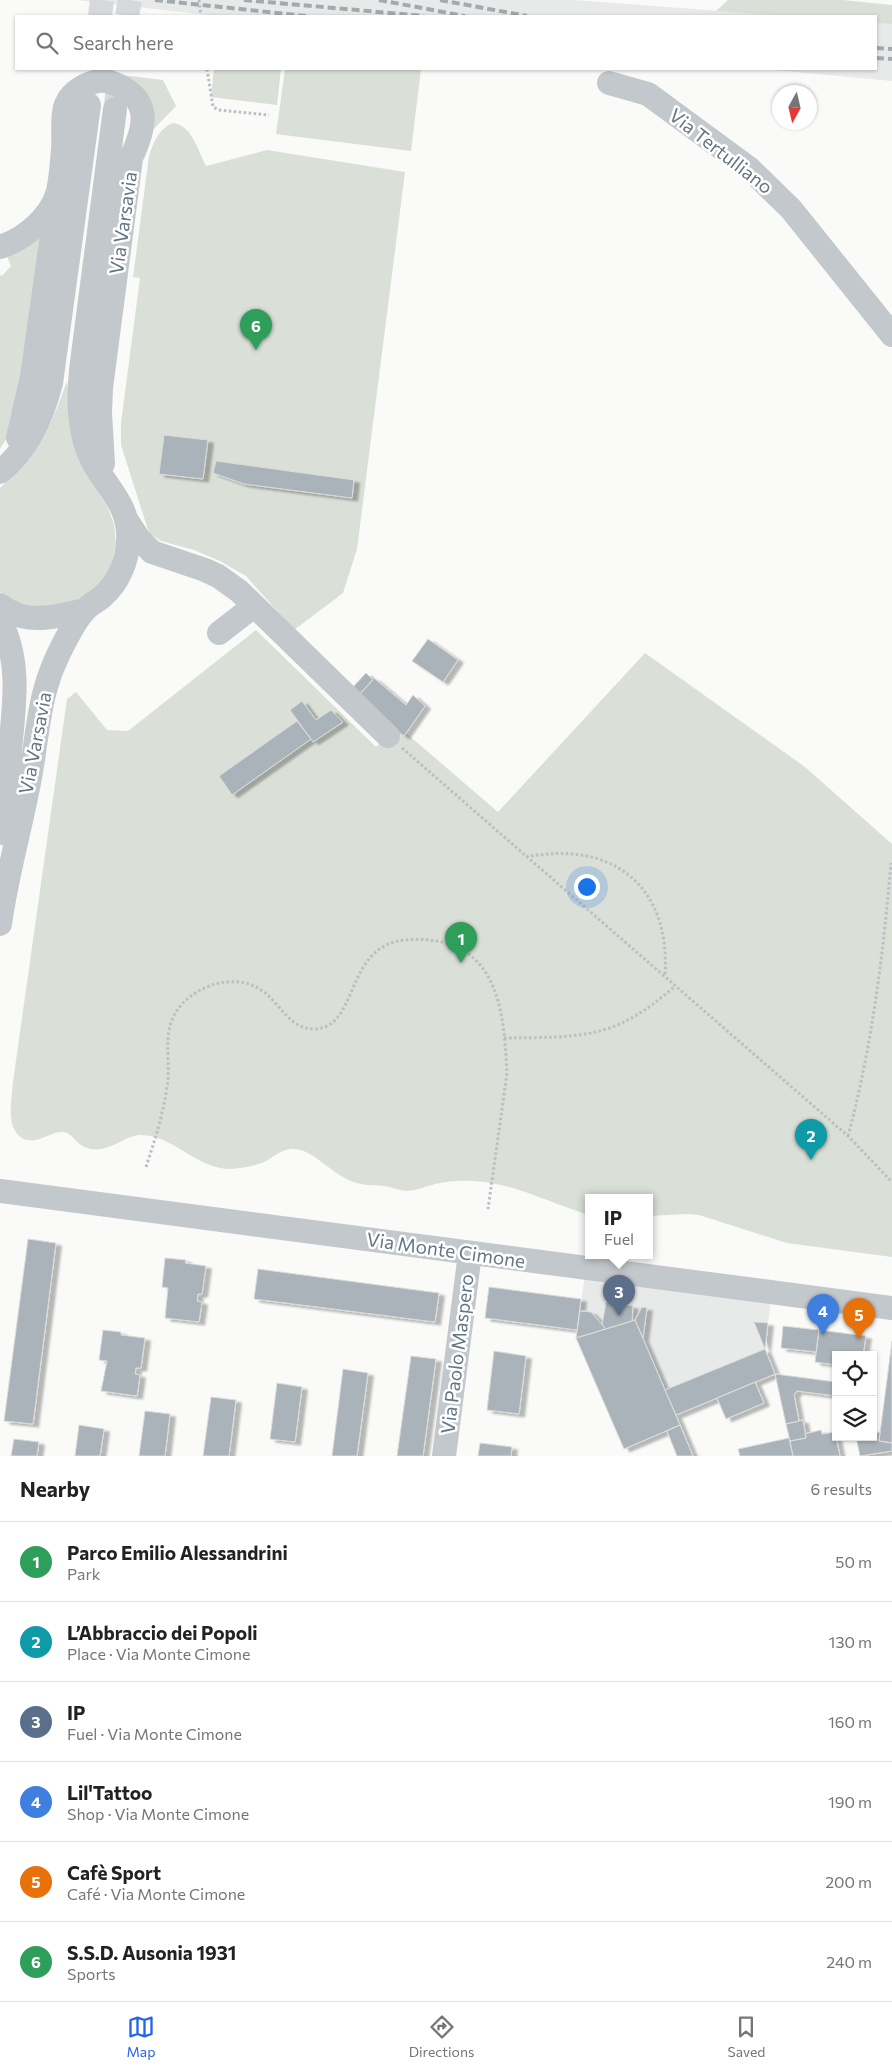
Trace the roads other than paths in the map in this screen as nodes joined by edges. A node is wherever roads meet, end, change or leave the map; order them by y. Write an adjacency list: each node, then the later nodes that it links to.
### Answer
1 (609, 83): 6 (street, Via Tertulliano)
2 (88, 105): 7 (street)
3 (115, 109): 8 (street, Via Varsavia)
4 (58, 190): 5 (street); 7 (street, Via Varsavia); 8 (street, Via Varsavia)
5 (0, 247)
6 (892, 335)
7 (3, 470)
8 (105, 480): 9 (street, Via Varsavia)
9 (126, 519): 10 (street); 11 (street, Via Varsavia)
10 (174, 560): 11 (street); 13 (street)
11 (117, 580): 14 (street, Via Varsavia)
12 (0, 605): 14 (street, Via Varsavia)
13 (254, 606): 16 (street); 17 (street)
14 (85, 610): 18 (street, Via Varsavia)
15 (0, 620): 18 (street, Via Varsavia)
16 (219, 633)
17 (388, 736)
18 (5, 884): 19 (street, Via Varsavia)
19 (0, 924)
20 (0, 1191): 21 (street, Via Monte Cimone)
21 (470, 1253): 22 (street, Via Monte Cimone); 23 (street, Via Paolo Maspero)
22 (892, 1308)
23 (444, 1456)

